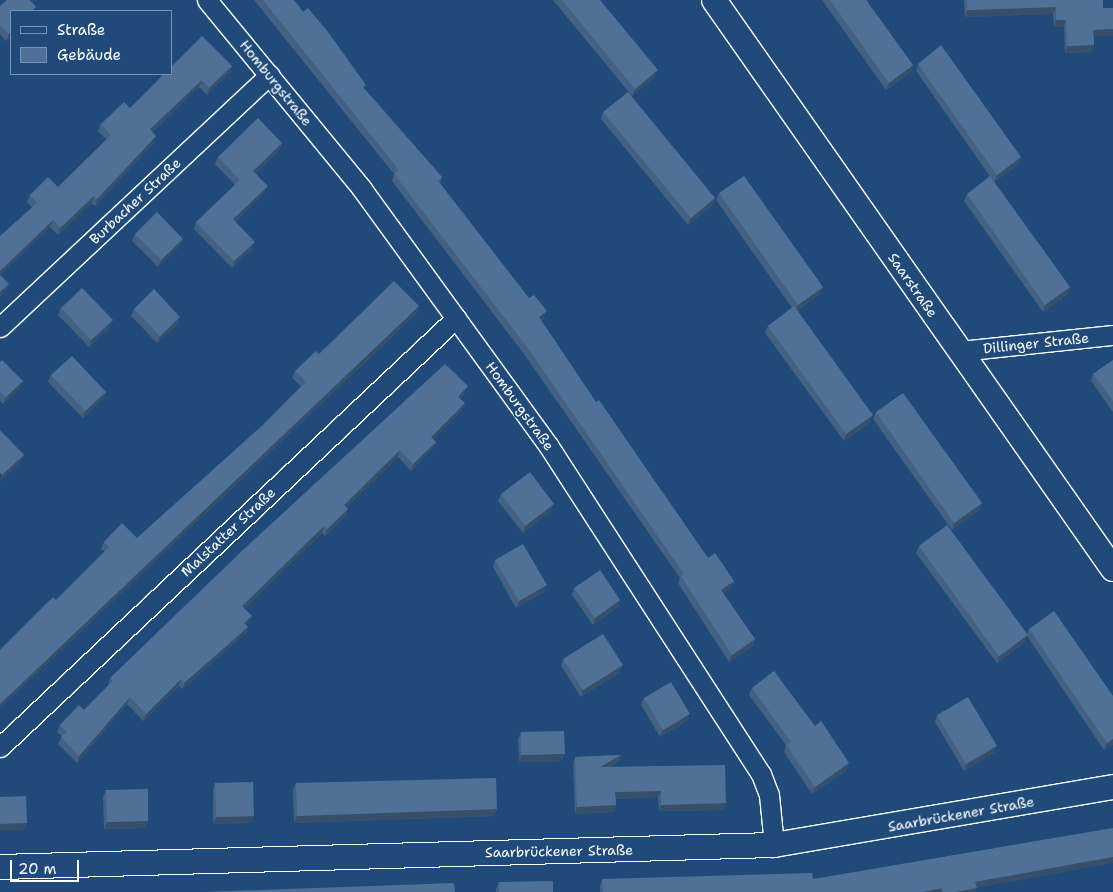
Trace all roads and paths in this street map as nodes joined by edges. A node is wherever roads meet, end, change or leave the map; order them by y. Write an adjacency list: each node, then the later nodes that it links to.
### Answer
1 (207, 0): 3 (street, Homburgstraße)
2 (714, 0): 7 (street, Saarstraße)
3 (269, 75): 4 (street, Homburgstraße); 5 (street, Burbacher Straße)
4 (456, 318): 9 (street, Malstatter Straße); 11 (street, Homburgstraße)
5 (0, 327)
6 (1113, 335): 7 (street, Dillinger Straße)
7 (960, 351): 8 (street, Saarstraße)
8 (1113, 569)
9 (0, 747)
10 (1113, 787): 11 (street, Saarbrückener Straße)
11 (774, 845): 12 (street, Saarbrückener Straße)
12 (0, 867)

